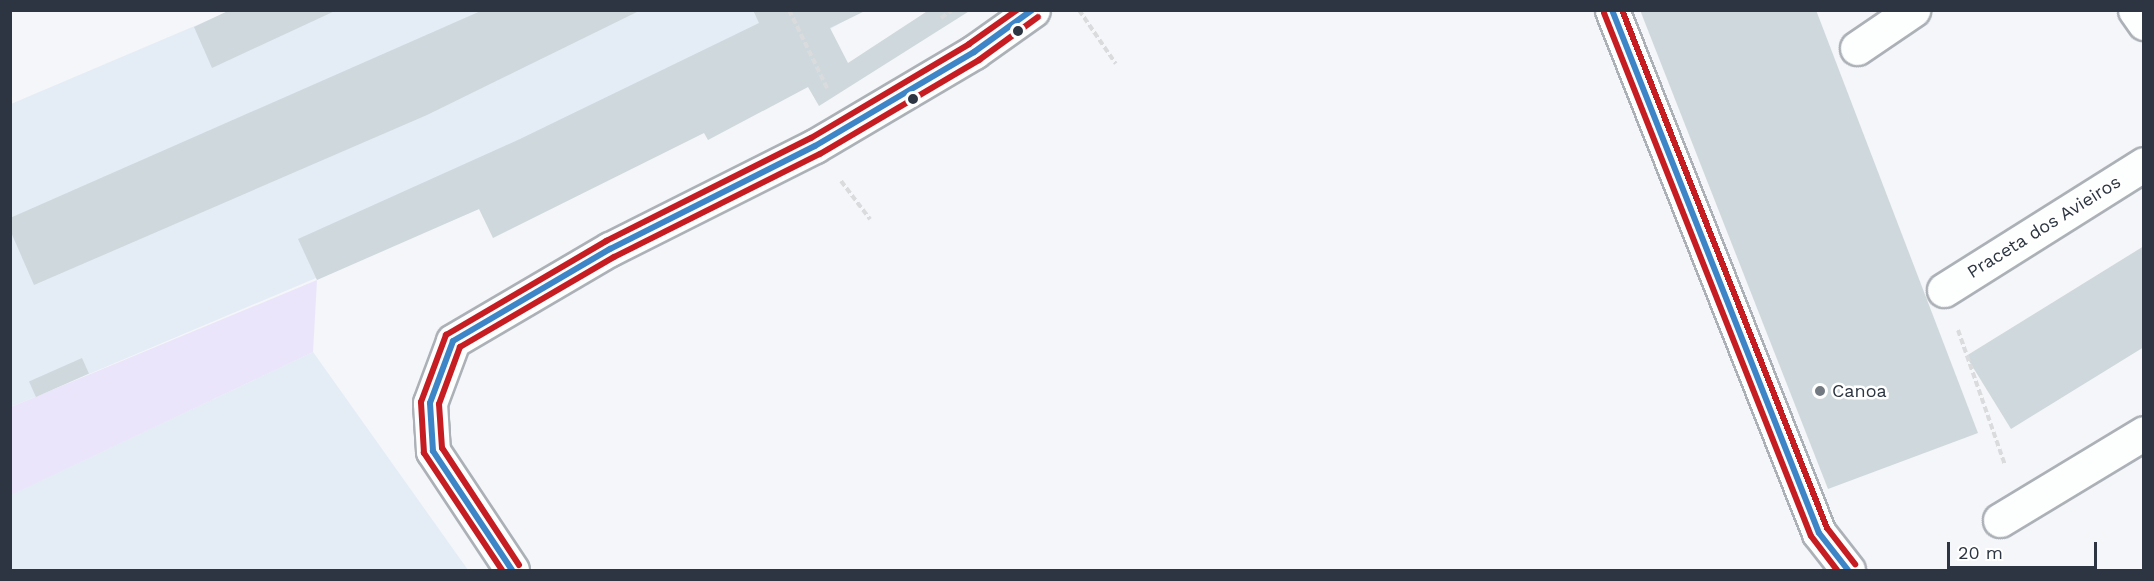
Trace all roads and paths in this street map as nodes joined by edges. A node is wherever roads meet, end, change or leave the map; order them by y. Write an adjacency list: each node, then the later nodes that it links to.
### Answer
1 (789, 10): 10 (path)
2 (1033, 10): 15 (street)
3 (1079, 10): 9 (path)
4 (1612, 10): 16 (street)
5 (1913, 10): 8 (street)
6 (2135, 10): 7 (street)
7 (2144, 23)
8 (1857, 48)
9 (1116, 64)
10 (828, 90)
11 (2144, 164): 12 (street, Praceta dos Avieiros)
12 (1944, 290): 14 (path)
13 (2144, 433): 14 (street)
14 (2010, 514)
15 (512, 570)
16 (1848, 570)

